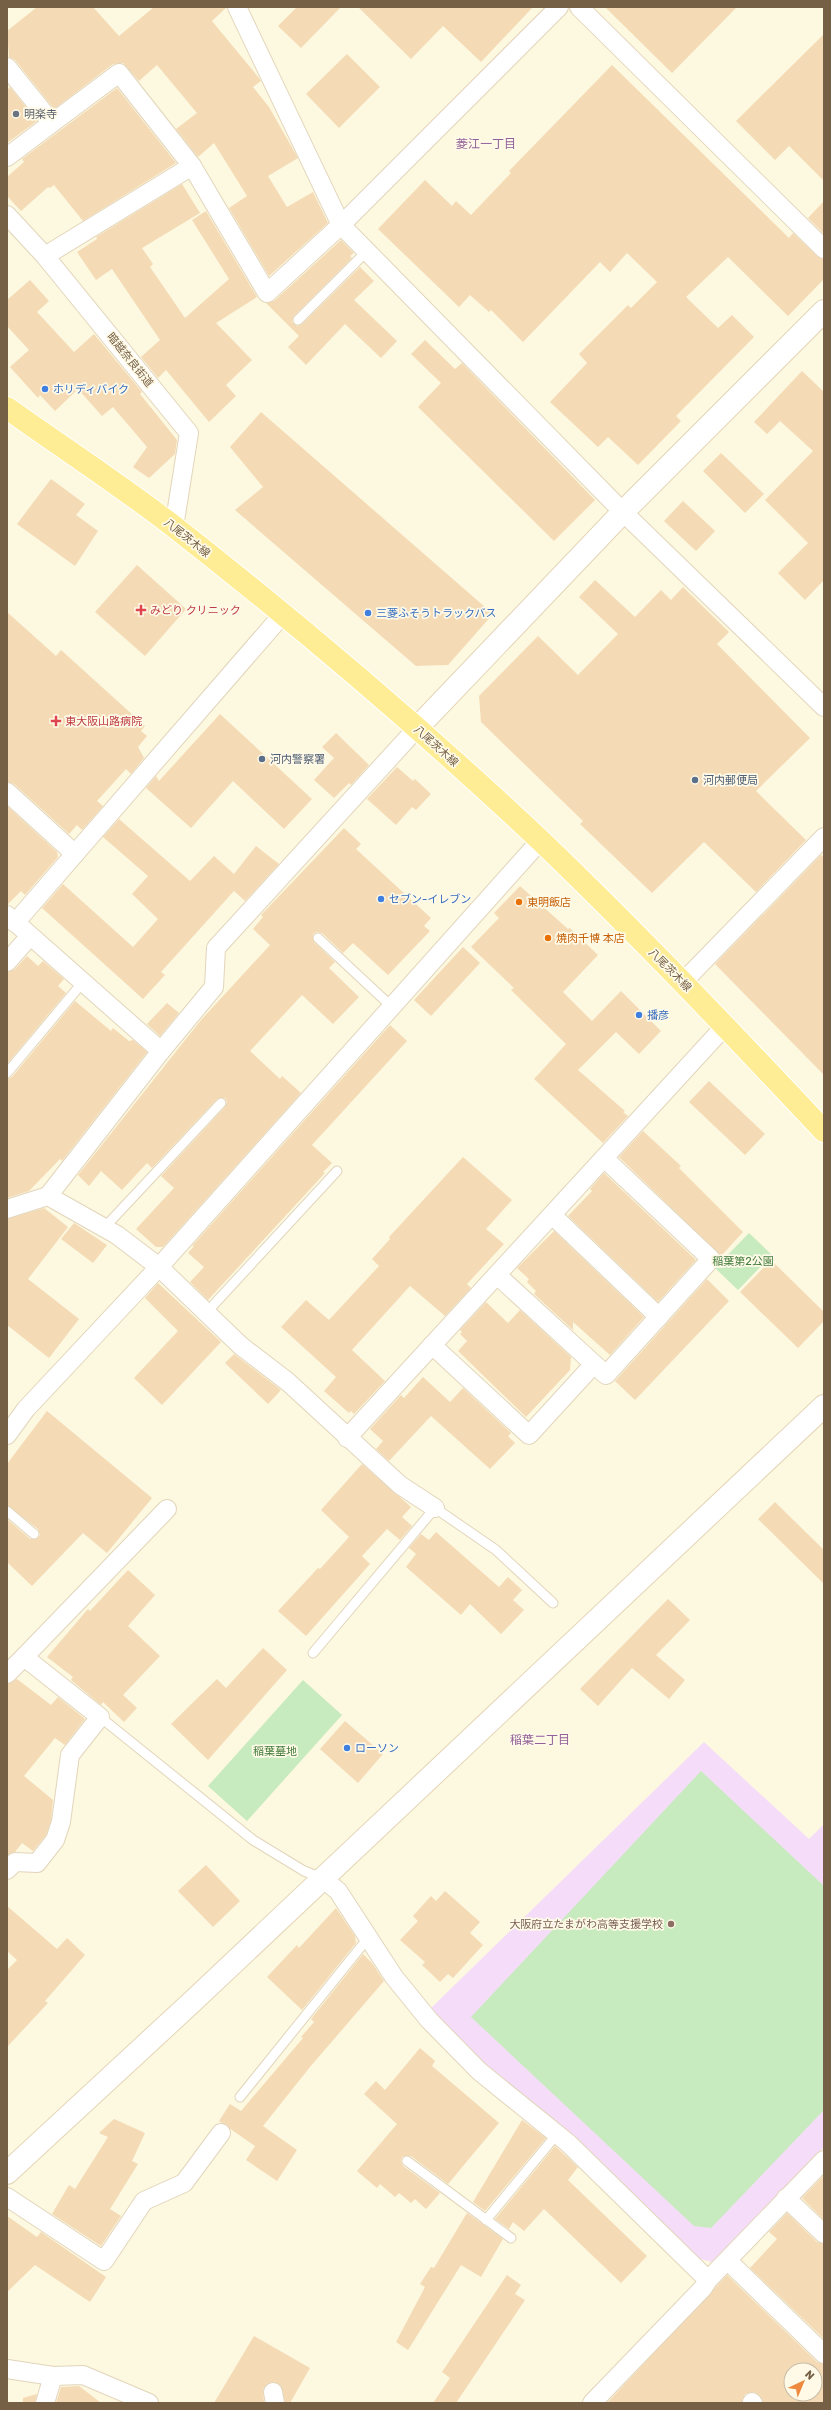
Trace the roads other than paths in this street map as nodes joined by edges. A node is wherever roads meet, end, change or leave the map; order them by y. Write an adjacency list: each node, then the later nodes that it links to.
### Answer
1 (237, 7): 9 (street)
2 (560, 7): 9 (street)
3 (579, 7): 10 (street)
4 (7, 67): 5 (street)
5 (52, 123): 6 (street); 7 (street)
6 (7, 158)
7 (192, 166): 9 (street); 12 (street)
8 (7, 215): 12 (street, 暗越奈良街道)
9 (342, 225): 11 (street)
10 (824, 249)
11 (367, 251): 14 (lane); 16 (street)
12 (45, 256): 17 (street, 暗越奈良街道)
13 (824, 311): 16 (street)
14 (298, 320)
15 (7, 408): 17 (main road, 八尾茨木線)
16 (623, 512): 19 (street); 20 (street)
17 (174, 527): 18 (main road, 八尾茨木線)
18 (283, 614): 20 (main road, 八尾茨木線); 24 (street)
19 (824, 707)
20 (417, 728): 23 (main road, 八尾茨木線); 33 (street)
21 (7, 792): 24 (street)
22 (824, 837): 30 (street)
23 (540, 841): 30 (main road, 八尾茨木線); 31 (street)
24 (75, 854): 25 (street)
25 (11, 919): 26 (street)
26 (30, 936): 28 (street); 29 (street)
27 (318, 938): 31 (lane)
28 (7, 962)
29 (83, 982): 33 (street); 34 (lane)
30 (682, 983): 32 (main road, 八尾茨木線)
31 (392, 1007): 43 (street)
32 (725, 1026): 36 (main road, 八尾茨木線); 37 (street)
33 (161, 1051): 39 (street)
34 (7, 1074)
35 (221, 1103): 42 (lane)
36 (824, 1131)
37 (604, 1158): 41 (street); 46 (street)
38 (337, 1170): 45 (lane)
39 (48, 1196): 40 (street); 42 (street)
40 (7, 1209)
41 (552, 1215): 44 (street); 46 (street)
42 (104, 1228): 43 (street)
43 (159, 1267): 45 (street); 50 (street)
44 (497, 1275): 47 (street); 48 (street)
45 (206, 1313): 51 (street)
46 (659, 1317): 48 (street)
47 (432, 1345): 48 (street); 51 (street)
48 (594, 1364)
49 (824, 1406): 62 (street)
50 (7, 1435)
51 (347, 1438): 52 (street)
52 (435, 1508): 56 (lane); 57 (lane)
53 (167, 1509): 58 (street)
54 (7, 1511): 55 (lane)
55 (34, 1534)
56 (553, 1603)
57 (313, 1652)
58 (24, 1657): 59 (street); 60 (street)
59 (7, 1674)
60 (100, 1717): 61 (street); 62 (lane)
61 (7, 1870)
62 (322, 1878): 63 (street); 69 (street)
63 (368, 1938): 64 (lane); 66 (street)
64 (240, 2097)
65 (221, 2133): 70 (street)
66 (557, 2134): 72 (lane); 76 (street)
67 (824, 2160): 71 (street)
68 (407, 2161): 72 (lane)
69 (7, 2172)
70 (7, 2197)
71 (786, 2198): 73 (street); 75 (street)
72 (486, 2220): 74 (lane)
73 (824, 2234)
74 (511, 2238)
75 (728, 2261): 76 (street); 77 (street)
76 (708, 2280): 82 (street)
77 (824, 2354)
78 (7, 2369): 79 (street)
79 (53, 2376): 80 (street); 81 (street)
80 (45, 2403)
81 (149, 2403)
82 (592, 2403)

